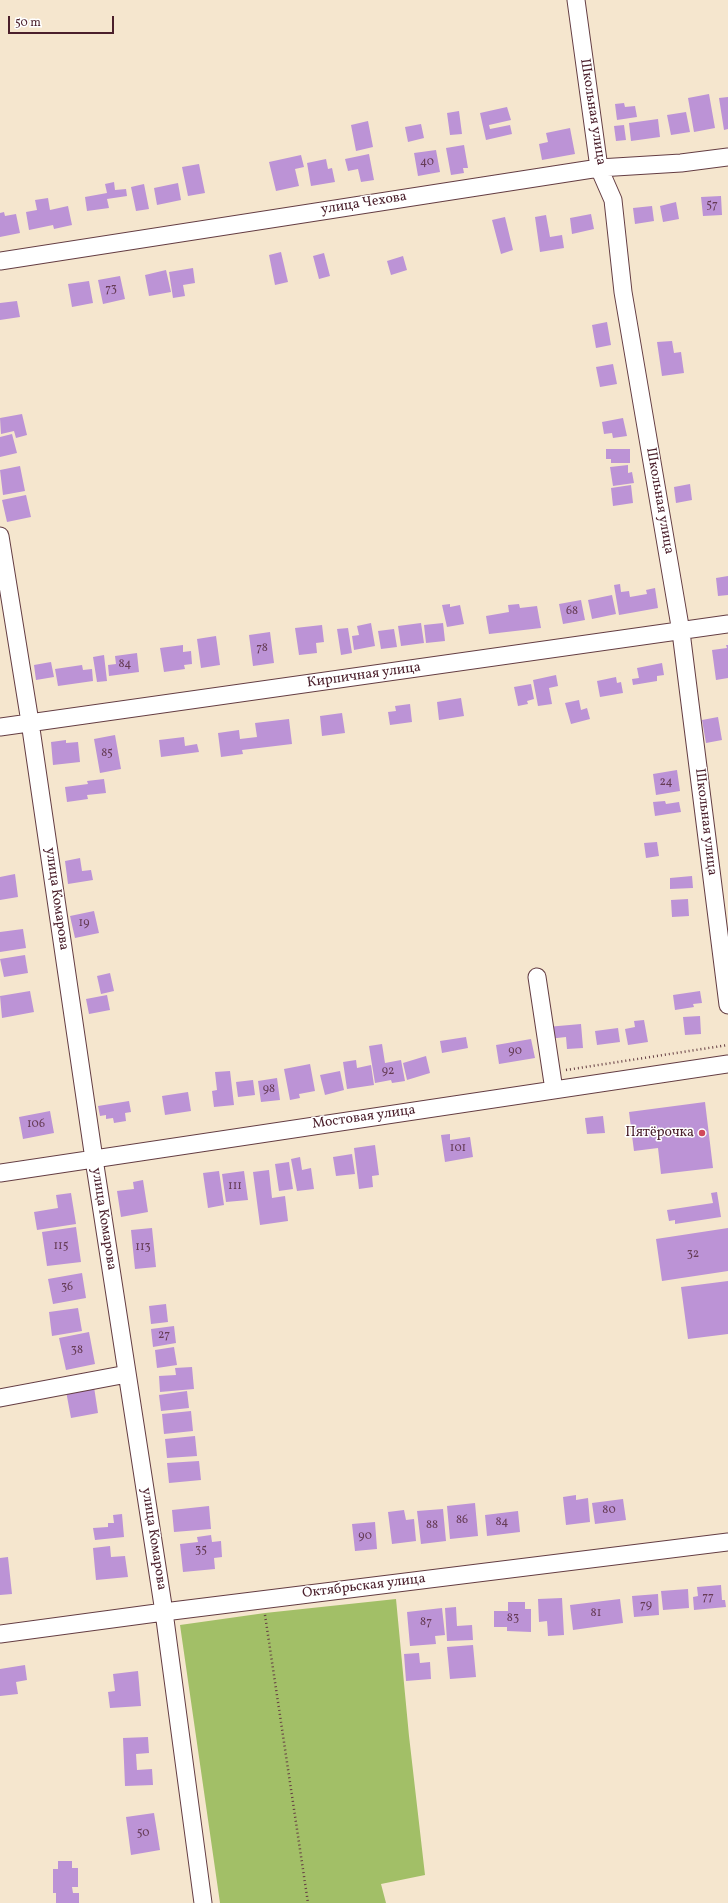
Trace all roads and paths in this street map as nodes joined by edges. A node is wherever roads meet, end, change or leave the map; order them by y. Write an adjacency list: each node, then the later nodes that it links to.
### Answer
1 (576, 0): 3 (street, Школьная улица)
2 (728, 157): 3 (street, улица Чехова)
3 (599, 168): 4 (street, улица Чехова); 7 (street, Школьная улица)
4 (0, 261)
5 (0, 536): 8 (street, улица Комарова)
6 (728, 624): 7 (street, Кирпичная улица)
7 (681, 632): 8 (street, Кирпичная улица); 11 (street, Школьная улица)
8 (30, 722): 9 (street, Кирпичная улица); 16 (street, улица Комарова)
9 (0, 727)
10 (537, 977): 14 (street)
11 (728, 1005)
12 (728, 1045): 14 (path)
13 (728, 1064): 15 (street, Мостовая улица)
14 (551, 1072): 15 (street)
15 (554, 1090): 16 (street, Мостовая улица)
16 (94, 1159): 17 (street, Мостовая улица); 18 (street, улица Комарова)
17 (0, 1173)
18 (127, 1374): 19 (street); 22 (street, улица Комарова)
19 (0, 1398)
20 (728, 1542): 21 (street, Октябрьская улица)
21 (263, 1600): 22 (street, Октябрьская улица); 25 (path)
22 (164, 1612): 23 (street, Октябрьская улица); 24 (street, улица Комарова)
23 (0, 1634)
24 (203, 1903)
25 (308, 1903)

